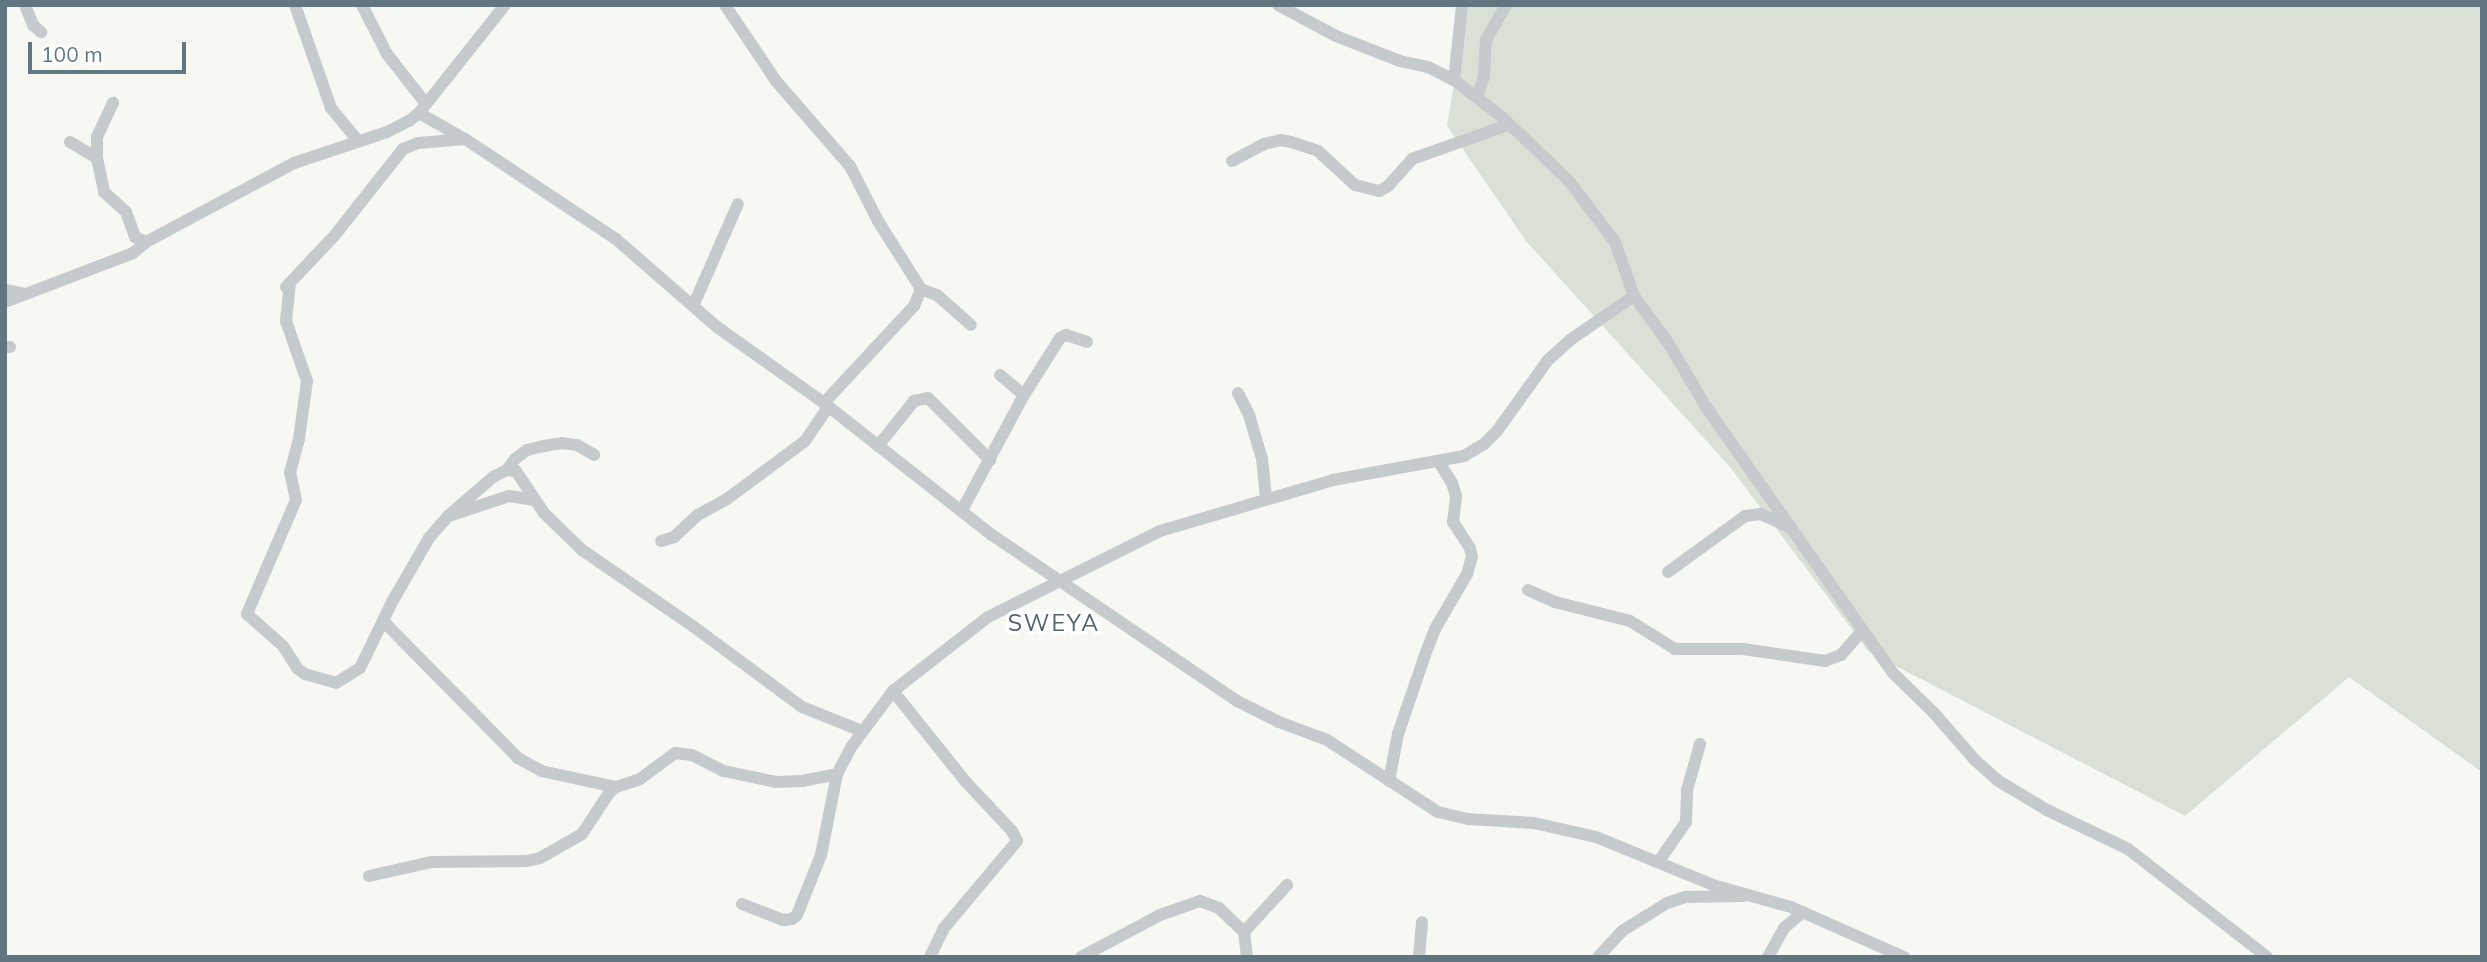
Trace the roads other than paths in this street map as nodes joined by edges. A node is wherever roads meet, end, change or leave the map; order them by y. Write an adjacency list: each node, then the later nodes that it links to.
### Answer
1 (25, 5): 9 (street)
2 (295, 5): 17 (street)
3 (362, 5): 13 (street)
4 (505, 5): 13 (street)
5 (724, 5): 24 (street)
6 (1278, 5): 10 (street)
7 (1462, 5): 10 (street)
8 (1506, 5): 11 (street)
9 (41, 32)
10 (1454, 80): 11 (street)
11 (1477, 98): 14 (street)
12 (113, 102): 20 (street)
13 (423, 108): 15 (street); 16 (street)
14 (1508, 125): 21 (street); 27 (street)
15 (387, 132): 17 (street); 19 (street)
16 (465, 139): 19 (street); 29 (street)
17 (359, 141): 23 (street)
18 (69, 142): 20 (street)
19 (403, 149): 50 (street)
20 (97, 158): 23 (street)
21 (1232, 160)
22 (737, 204): 29 (street)
23 (146, 242): 26 (street)
24 (921, 289): 30 (street); 35 (street)
25 (5, 290): 26 (street)
26 (29, 295): 28 (street)
27 (1634, 296): 39 (street); 45 (street)
28 (5, 302)
29 (694, 304): 35 (street)
30 (971, 325)
31 (1087, 342): 34 (street)
32 (1000, 375): 34 (street)
33 (1238, 393): 41 (street)
34 (1024, 395): 38 (street)
35 (826, 405): 36 (street); 46 (street)
36 (878, 446): 38 (street); 43 (street)
37 (594, 455): 40 (street)
38 (990, 460): 43 (street)
39 (1438, 461): 41 (street); 56 (street)
40 (508, 470): 42 (street); 44 (street)
41 (1266, 498): 48 (street)
42 (535, 500): 44 (street); 53 (street)
43 (962, 510): 48 (street)
44 (447, 516): 50 (street)
45 (1792, 528): 47 (street); 51 (street)
46 (660, 541)
47 (1668, 572)
48 (1059, 580): 52 (street); 56 (street)
49 (1528, 590): 51 (street)
50 (383, 621): 57 (street)
51 (1863, 630): 73 (street)
52 (893, 691): 53 (street); 66 (street)
53 (862, 731): 55 (street)
54 (1700, 744): 58 (street)
55 (837, 774): 57 (street); 62 (street)
56 (1389, 781): 58 (street)
57 (616, 787): 59 (street)
58 (1660, 861): 61 (street)
59 (369, 876)
60 (1287, 885): 65 (street)
61 (1747, 895): 63 (street); 70 (street)
62 (742, 904)
63 (1803, 912): 71 (street); 72 (street)
64 (1422, 922): 69 (street)
65 (1244, 932): 67 (street); 68 (street)
66 (930, 957)
67 (1081, 957)
68 (1247, 957)
69 (1419, 957)
70 (1598, 957)
71 (1768, 957)
72 (1904, 957)
73 (2267, 957)

